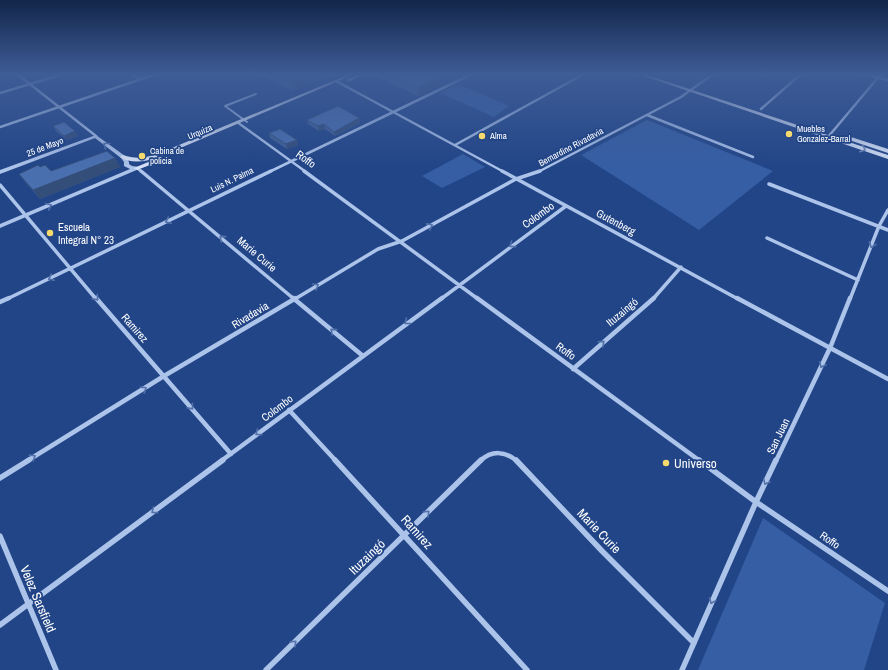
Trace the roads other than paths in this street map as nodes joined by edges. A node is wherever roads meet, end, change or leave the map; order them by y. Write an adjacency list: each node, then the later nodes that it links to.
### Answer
1 (63, 105): 12 (street)
2 (227, 105): 17 (lane)
3 (282, 105): 17 (main road, Urquiza)
4 (383, 105): 14 (street, Gutenberg)
5 (406, 105): 14 (street, Luis N. Palma)
6 (527, 105): 21 (street)
7 (664, 105): 15 (street, Bernardino Rivadavia)
8 (742, 105): 16 (main road)
9 (748, 105): 13 (main road)
10 (765, 105): 13 (street)
11 (855, 105): 19 (street)
12 (58, 107): 18 (street); 20 (street)
13 (761, 109): 16 (main road)
14 (394, 111): 21 (street, Gutenberg); 26 (street, Luis N. Palma)
15 (647, 115): 24 (street); 29 (street, Bernardino Rivadavia)
16 (780, 118): 19 (main road)
17 (242, 122): 23 (main road, Urquiza); 26 (street, Roffo); 27 (main road, Urquiza)
18 (0, 127)
19 (830, 135): 22 (main road); 25 (main road, one-way to 25)
20 (96, 136): 23 (street, one-way to 20); 28 (street, 25 de Mayo)
21 (455, 145): 29 (street, Gutenberg)
22 (888, 151)
23 (122, 157): 27 (street)
24 (753, 157)
25 (888, 157)
26 (291, 161): 33 (street, Luis N. Palma); 40 (street, Roffo)
27 (137, 168): 33 (street, Marie Curie); 35 (street, Urquiza, one-way to 27)
28 (0, 172)
29 (516, 179): 32 (street, Gutenberg); 40 (street, Rivadavia, one-way to 29)
30 (769, 184): 37 (street)
31 (0, 185): 35 (street, Ramirez)
32 (566, 206): 41 (street, Gutenberg); 44 (street, Colombo, one-way to 44)
33 (189, 210): 42 (street, Luis N. Palma, one-way to 42); 45 (street, Marie Curie, one-way to 33)
34 (888, 210): 37 (street, San Juan)
35 (25, 215): 36 (street, Urquiza); 42 (street, Ramirez)
36 (0, 226)
37 (879, 226): 38 (street); 43 (street, San Juan, one-way to 43)
38 (888, 230)
39 (767, 238): 43 (street)
40 (402, 242): 44 (street, Roffo); 45 (street, Rivadavia, one-way to 40)
41 (681, 267): 47 (street, Gutenberg); 49 (street, Ituzaingó, one-way to 41)
42 (70, 268): 46 (street, Luis N. Palma, one-way to 46); 50 (street, Ramirez, one-way to 50)
43 (858, 280): 47 (street, San Juan)
44 (458, 285): 48 (street, Colombo, one-way to 48); 49 (street, Roffo)
45 (294, 299): 48 (street, Marie Curie, one-way to 45); 50 (street, Rivadavia)
46 (0, 302)
47 (830, 348): 51 (street, Gutenberg); 56 (street, San Juan, one-way to 56)
48 (363, 356): 52 (street, Colombo)
49 (573, 369): 56 (street, Roffo)
50 (164, 376): 53 (street, Ramirez, one-way to 53); 55 (street, Rivadavia, one-way to 50)
51 (888, 379)
52 (289, 410): 53 (street, Colombo, one-way to 53); 57 (street, Ramirez)
53 (231, 454): 60 (street, Colombo, one-way to 60)
54 (482, 458): 57 (street, Ituzaingó, one-way to 54); 62 (street, Marie Curie)
55 (0, 478)
56 (756, 502): 59 (street, Roffo); 62 (street, San Juan, one-way to 62)
57 (405, 535): 64 (street, Ituzaingó, one-way to 57); 65 (street, Ramirez)
58 (0, 536): 60 (street, Velez Sarsfield)
59 (888, 591)
60 (29, 604): 61 (street, Colombo); 63 (street, Velez Sarsfield)
61 (0, 626)
62 (694, 643): 66 (street, San Juan)
63 (56, 670)
64 (266, 670)
65 (527, 670)
66 (682, 670)

